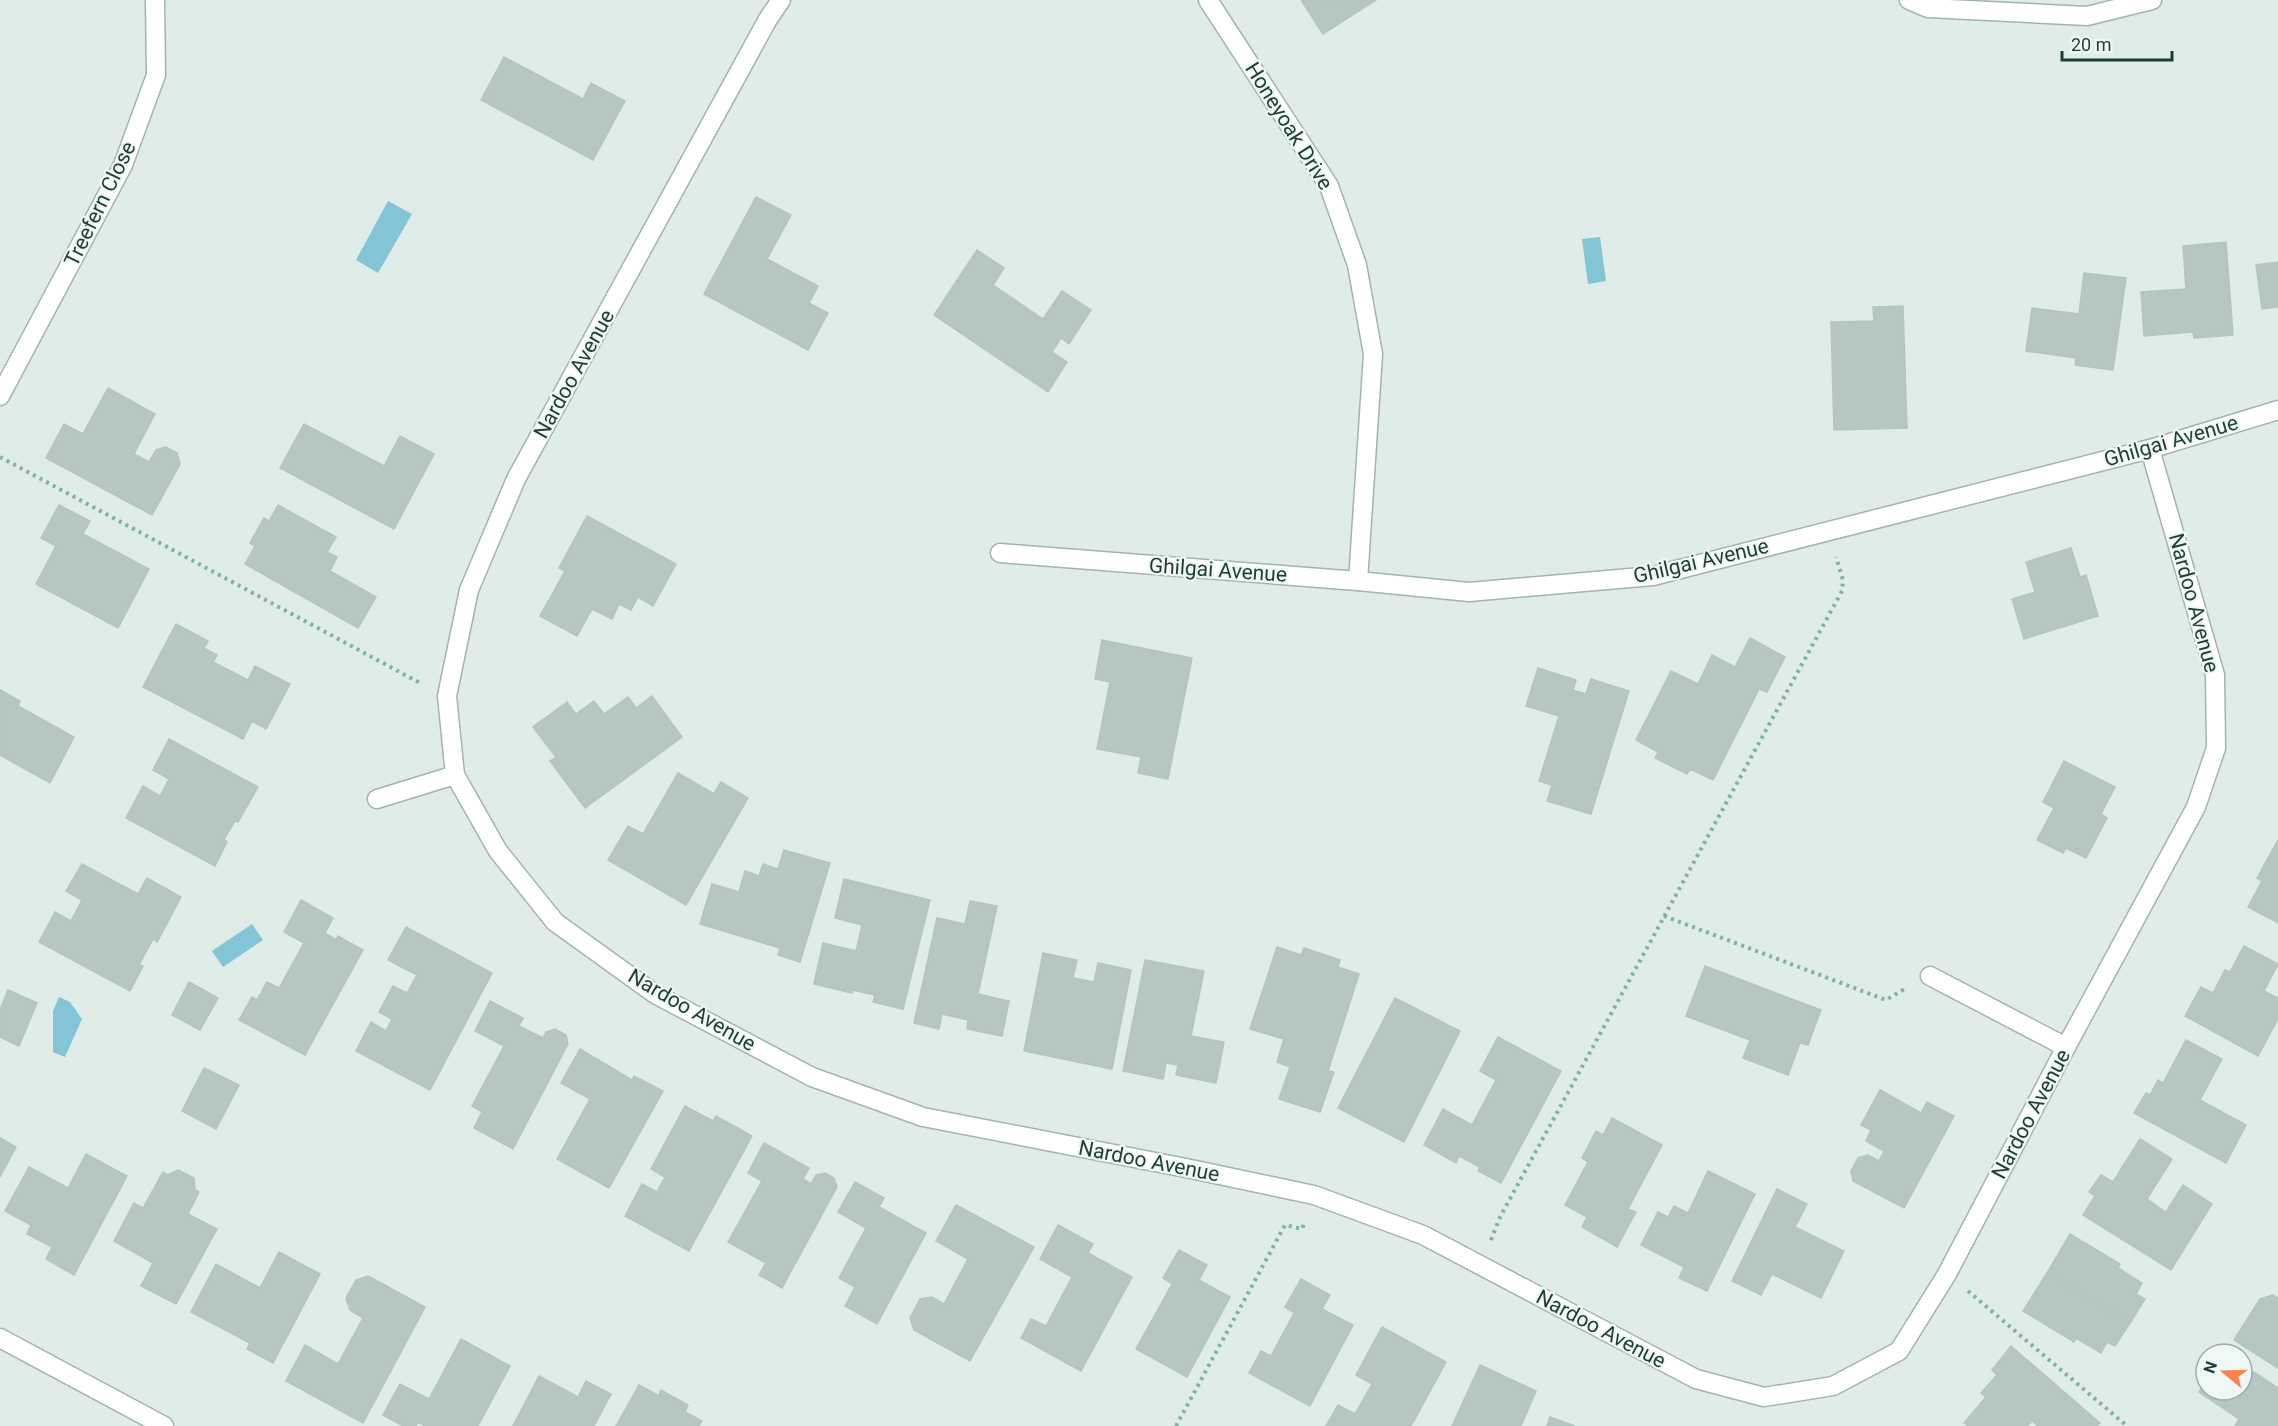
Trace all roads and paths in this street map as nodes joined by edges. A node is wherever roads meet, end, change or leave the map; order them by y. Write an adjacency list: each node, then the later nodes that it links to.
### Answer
1 (155, 0): 6 (street, Treefern Close)
2 (781, 0): 13 (street, Nardoo Avenue)
3 (1208, 0): 12 (street, Honeyoak Drive)
4 (1909, 0): 5 (street)
5 (2152, 0)
6 (0, 396)
7 (2278, 410): 8 (street, Ghilgai Avenue)
8 (2150, 449): 10 (street, Ghilgai Avenue); 18 (street, Nardoo Avenue)
9 (0, 457): 13 (path)
10 (1827, 531): 12 (street, Ghilgai Avenue); 16 (path)
11 (1000, 553): 12 (street, Ghilgai Avenue)
12 (1358, 581)
13 (447, 696): 14 (street, Nardoo Avenue)
14 (456, 775): 15 (street); 19 (street, Nardoo Avenue)
15 (377, 799)
16 (1664, 916): 17 (path); 20 (path)
17 (1930, 976): 18 (street)
18 (2066, 1047): 21 (street, Nardoo Avenue)
19 (1314, 1195): 20 (street, Nardoo Avenue); 24 (path)
20 (1480, 1265): 21 (street, Nardoo Avenue)
21 (1947, 1274): 25 (path)
22 (0, 1338): 23 (street)
23 (164, 1426)
24 (1176, 1426)
25 (2127, 1426)

